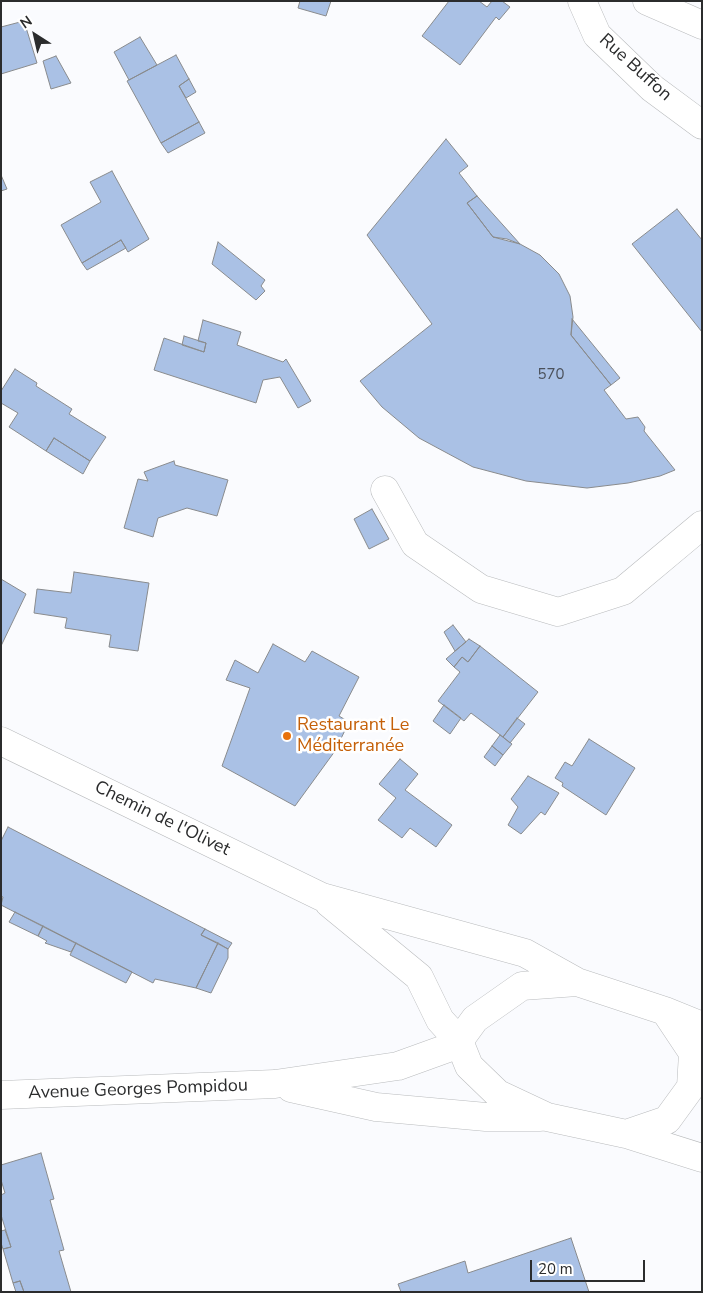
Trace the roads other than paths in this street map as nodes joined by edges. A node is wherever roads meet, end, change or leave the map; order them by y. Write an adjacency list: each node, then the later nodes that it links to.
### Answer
1 (582, 1): 4 (street, Rue Buffon)
2 (647, 1): 3 (street)
3 (702, 25)
4 (702, 125)
5 (385, 490): 6 (street)
6 (702, 525)
7 (1, 741): 8 (street, Chemin de l'Olivet)
8 (322, 897): 9 (street, Chemin de l'Olivet); 12 (street, Chemin de l'Olivet)
9 (577, 982): 10 (street); 12 (street)
10 (665, 1011): 11 (street); 16 (street)
11 (702, 1026)
12 (459, 1042): 13 (street, Avenue Georges Pompidou); 15 (street, Chemin de l'Olivet)
13 (275, 1084): 14 (street, Avenue Georges Pompidou); 15 (street, Avenue Georges Pompidou)
14 (1, 1096)
15 (546, 1117): 16 (street)
16 (626, 1134): 17 (street)
17 (702, 1158)

